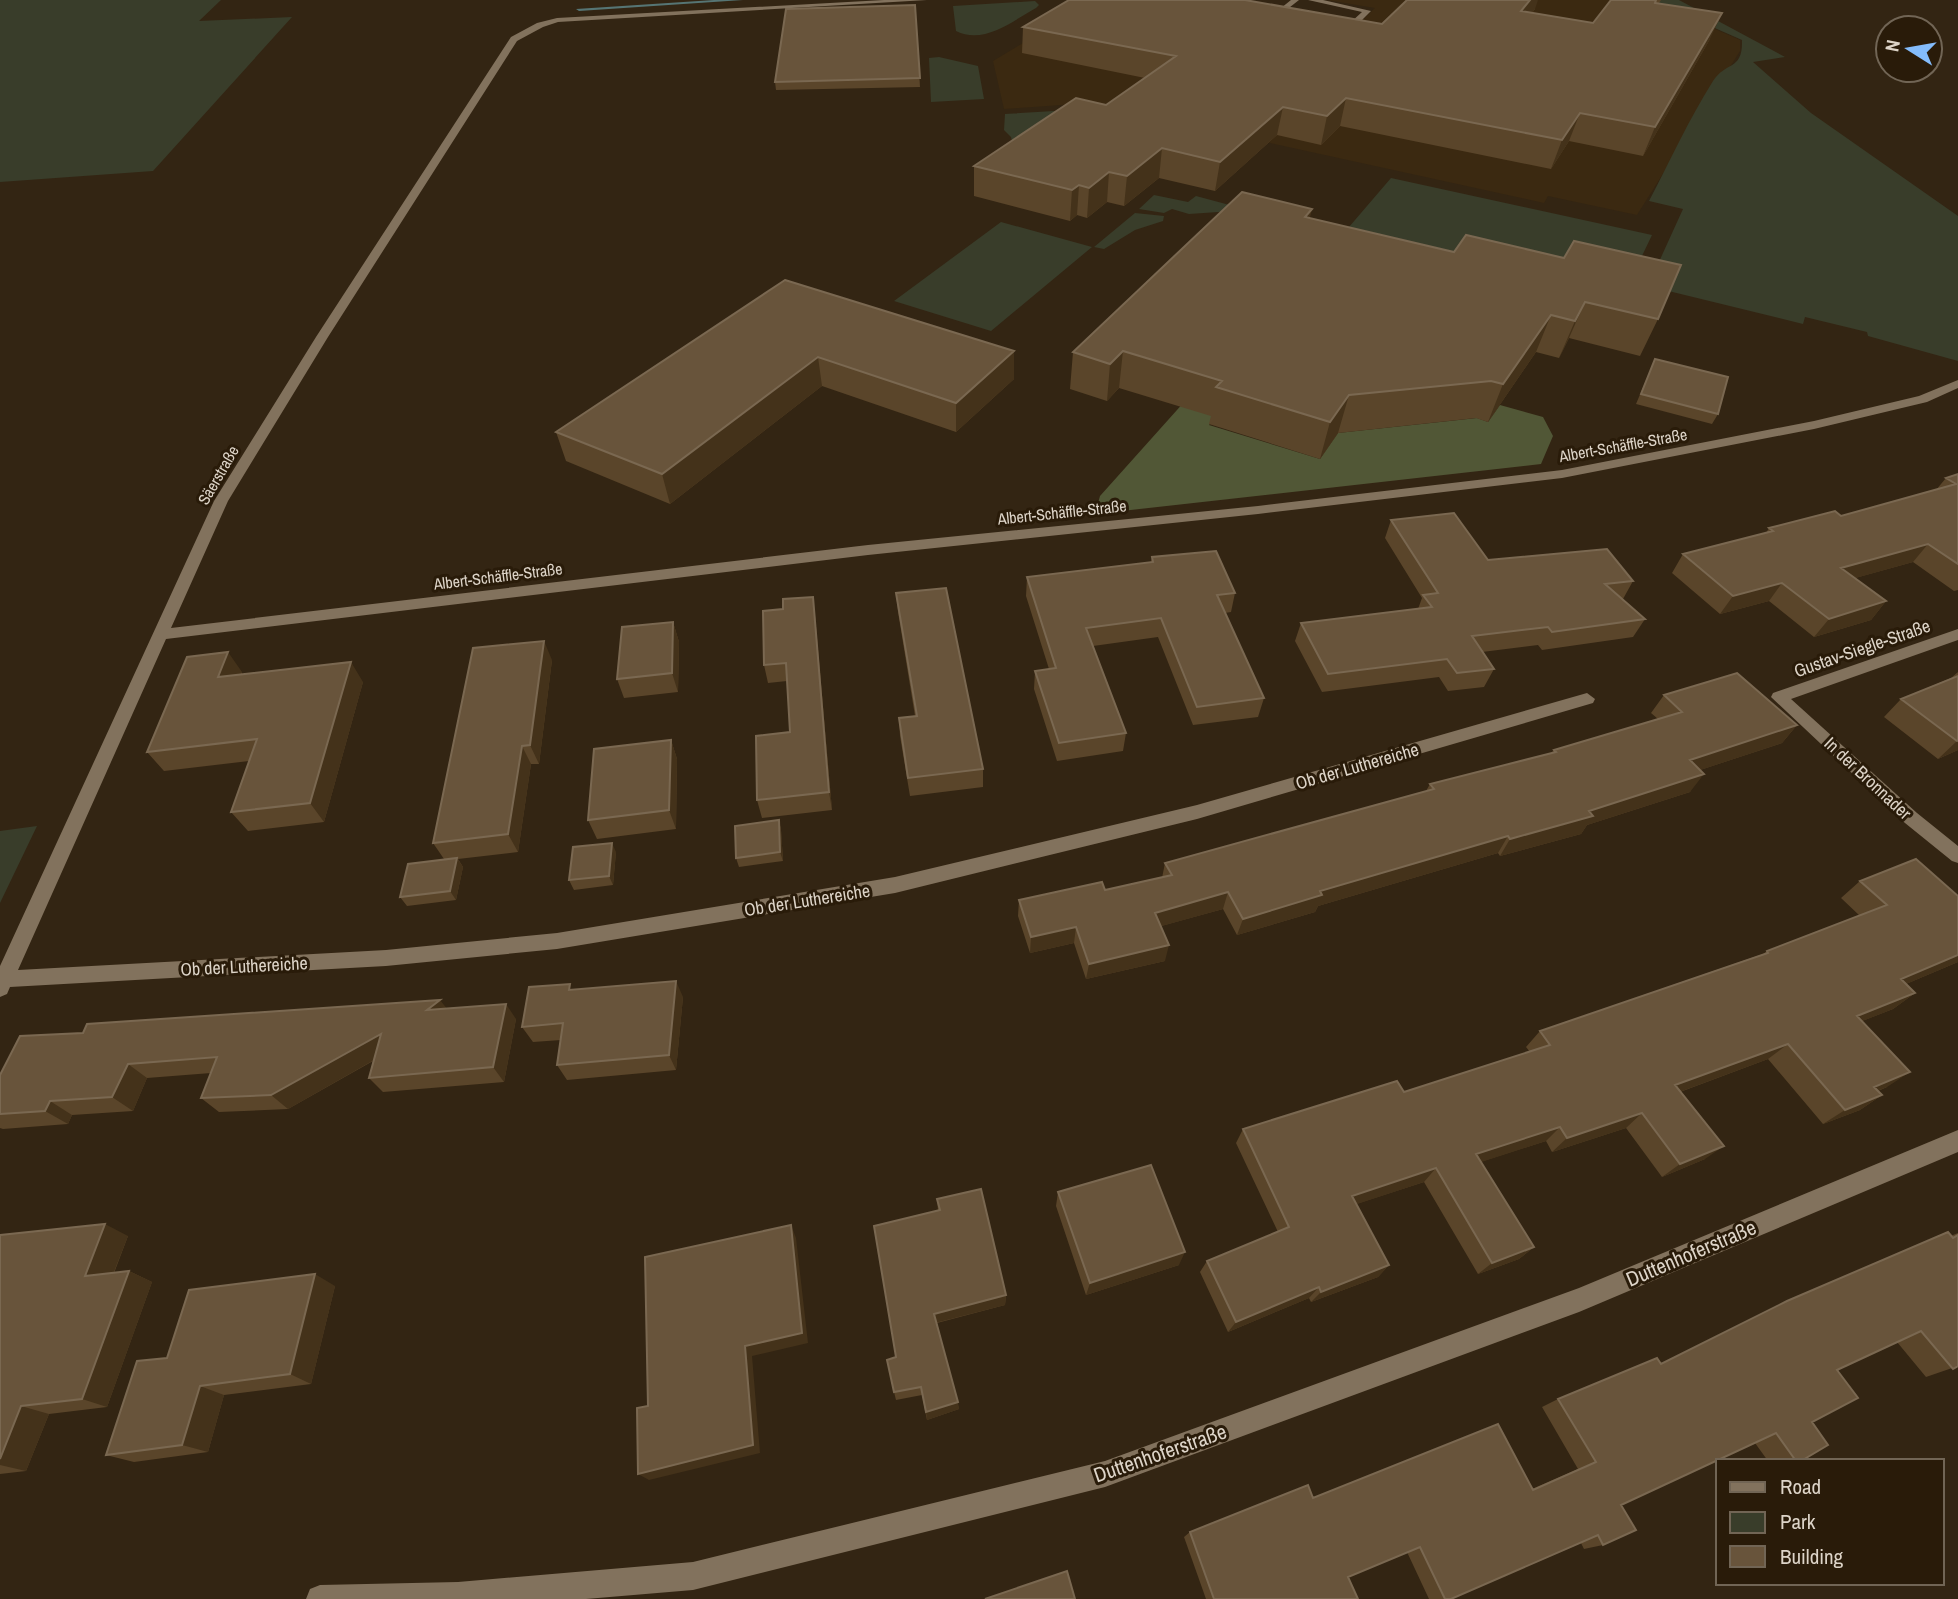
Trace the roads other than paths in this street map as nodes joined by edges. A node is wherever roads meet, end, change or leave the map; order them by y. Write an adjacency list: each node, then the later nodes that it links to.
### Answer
1 (923, 0): 7 (street, Säerstraße)
2 (1295, 0): 4 (street)
3 (1312, 0): 5 (street)
4 (1308, 19)
5 (1332, 23)
6 (1958, 384): 7 (street, Albert-Schäffle-Straße)
7 (162, 634): 12 (street, Säerstraße)
8 (1958, 634): 9 (street, Gustav-Siegle-Straße)
9 (1780, 697): 11 (street, In der Bronnader)
10 (1587, 699): 12 (street, Ob der Luthereiche)
11 (1958, 856)
12 (3, 983)
13 (1958, 1141): 14 (street, Duttenhoferstraße)
14 (320, 1599)

